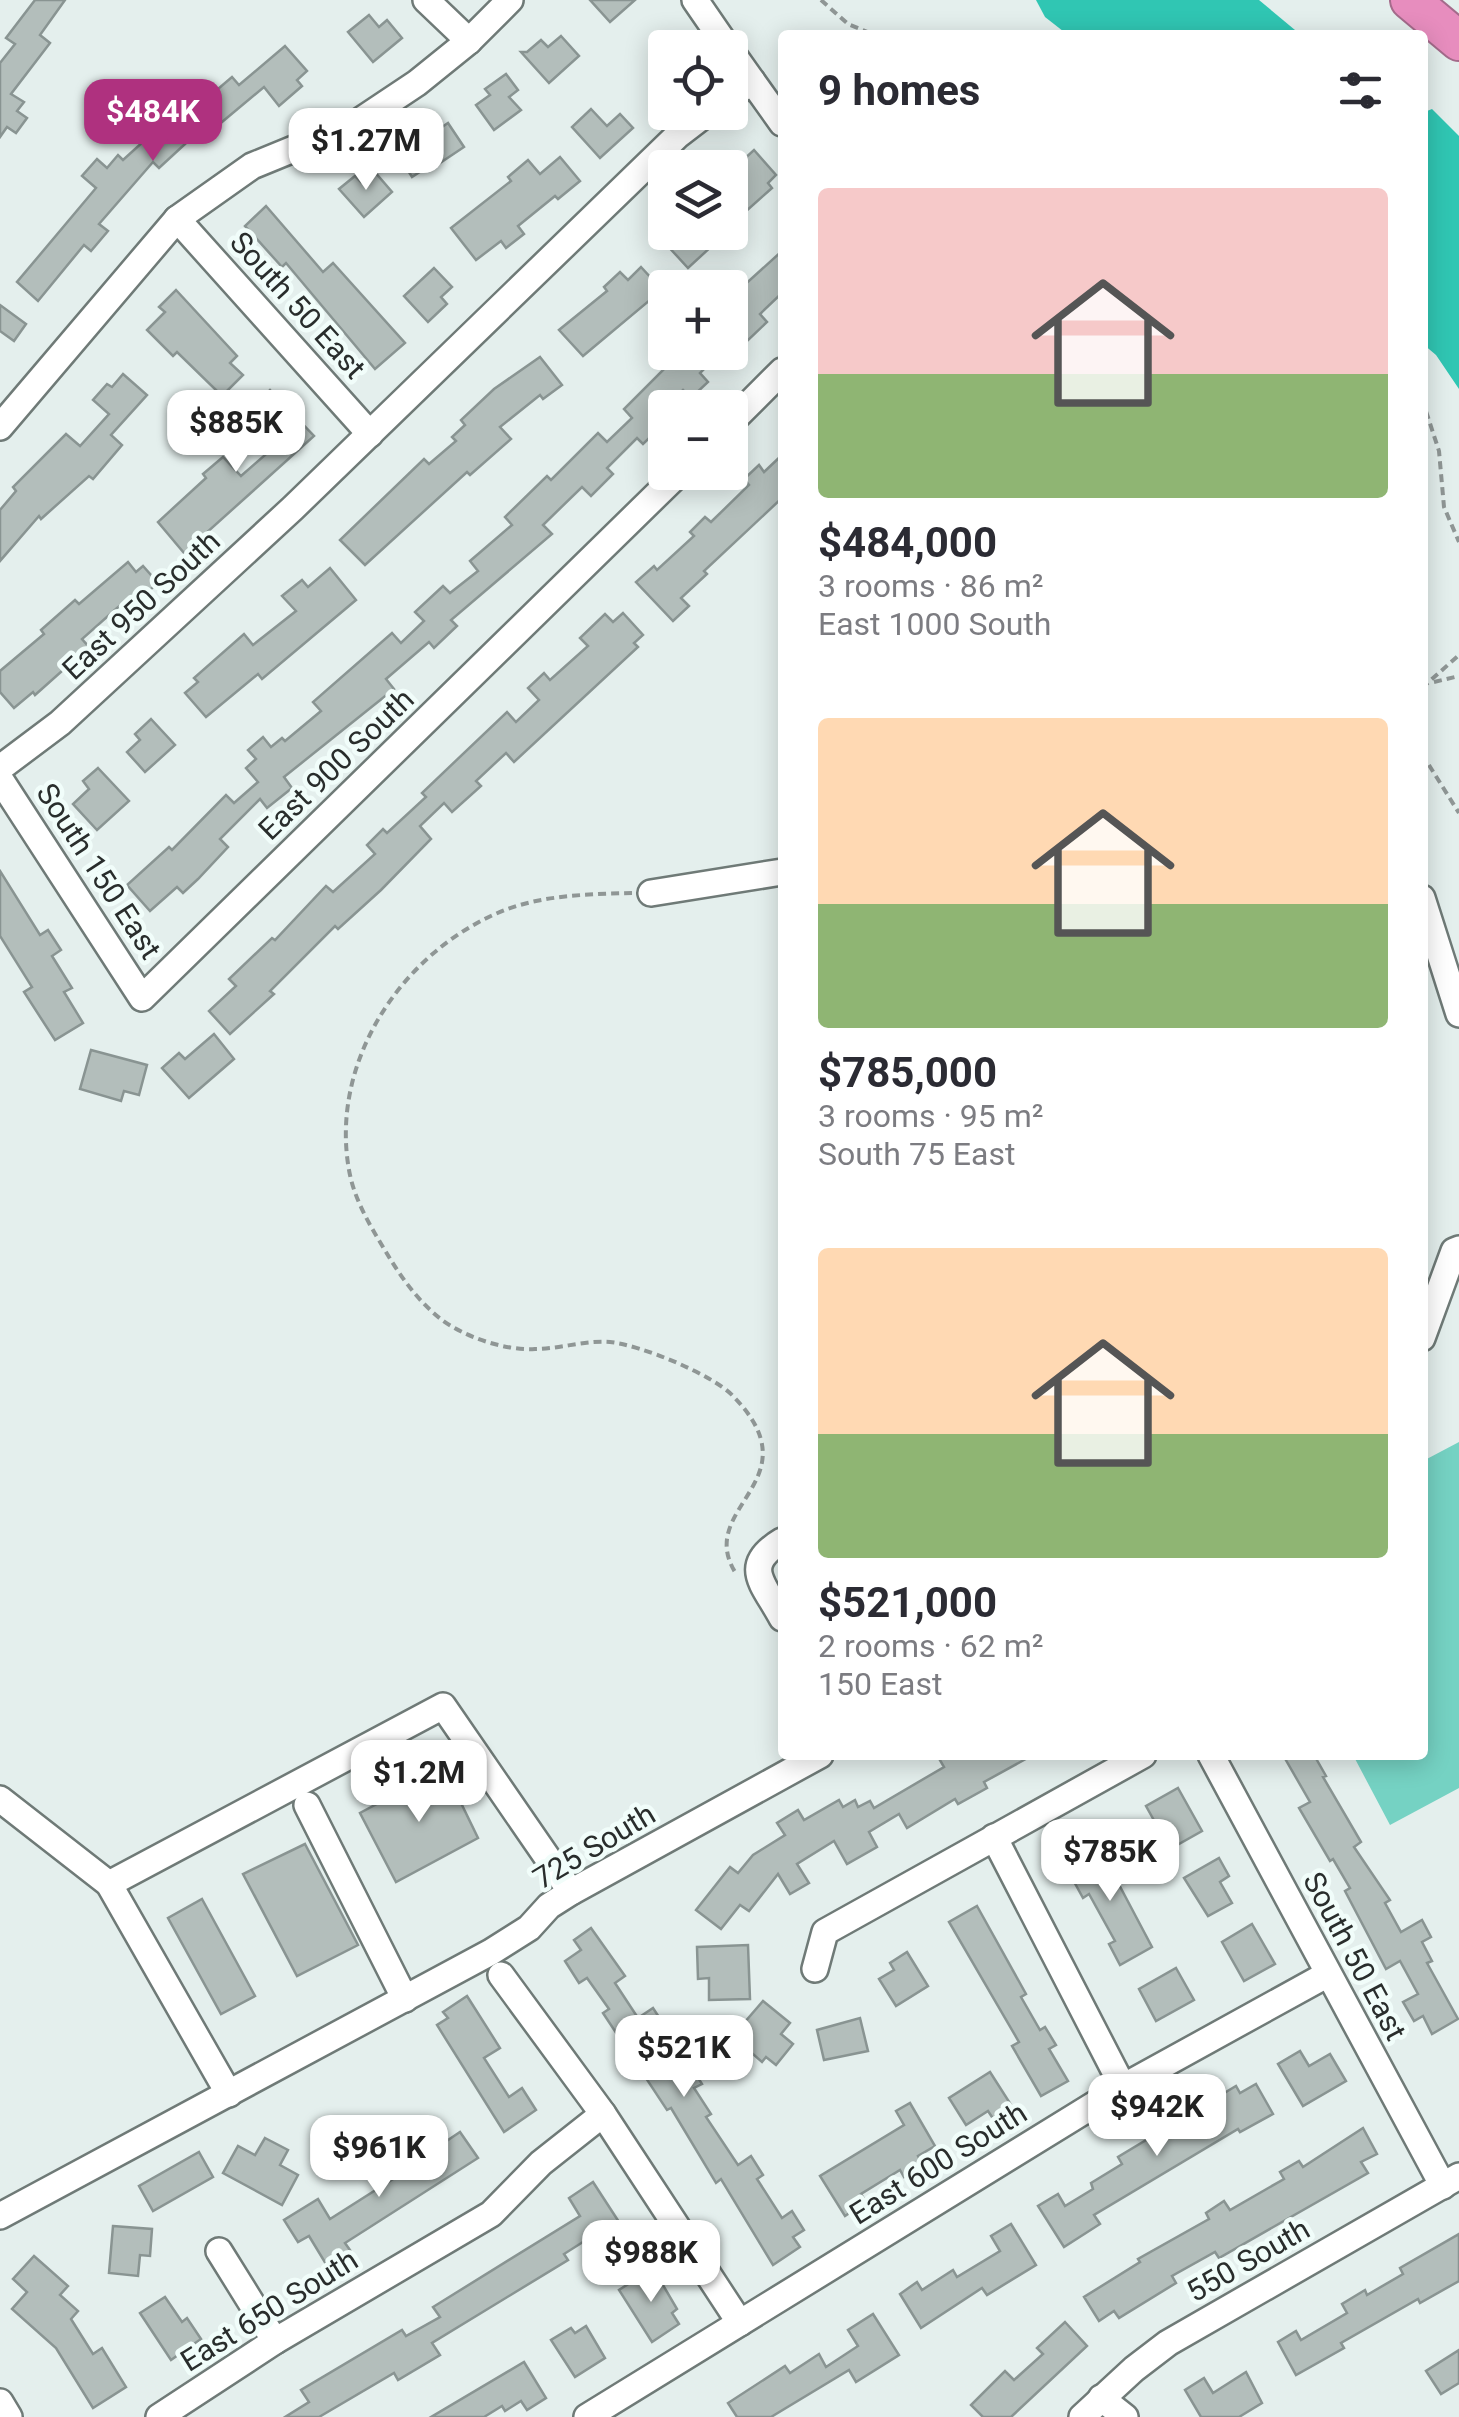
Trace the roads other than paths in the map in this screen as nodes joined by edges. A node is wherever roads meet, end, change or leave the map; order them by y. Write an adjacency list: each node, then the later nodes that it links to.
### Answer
1 (426, 0): 7 (street)
2 (510, 0): 7 (street)
3 (695, 0): 5 (street)
4 (1410, 0): 6 (highway)
5 (716, 30)
6 (1459, 40)
7 (469, 41): 13 (street)
8 (748, 75): 9 (street)
9 (752, 81): 10 (street); 11 (street)
10 (748, 84)
11 (778, 117)
12 (683, 130): 17 (street, East 950 South)
13 (177, 219): 16 (street); 17 (street, South 50 East)
14 (778, 375): 15 (street)
15 (748, 405)
16 (0, 427)
17 (370, 434): 19 (street, East 950 South)
18 (662, 490): 24 (street, East 900 South)
19 (0, 768)
20 (0, 779): 24 (street, South 150 East)
21 (778, 873): 22 (street)
22 (651, 894)
23 (1428, 917): 25 (street)
24 (142, 998)
25 (1459, 1014)
26 (1459, 1249): 27 (street)
27 (1428, 1322)
28 (778, 1544): 29 (street)
29 (778, 1610)
30 (811, 1760): 37 (street, 725 South)
31 (1133, 1760): 35 (street)
32 (1215, 1760): 39 (street, South 50 East)
33 (0, 1800): 36 (street)
34 (308, 1805): 41 (street)
35 (994, 1837): 38 (street); 42 (street)
36 (109, 1884): 37 (street); 43 (street)
37 (571, 1892): 41 (street, 725 South)
38 (815, 1968)
39 (1328, 1974): 42 (street, East 600 South); 45 (street, South 50 East)
40 (502, 1975): 44 (street)
41 (405, 1999): 43 (street, 725 South)
42 (1122, 2087): 48 (street, East 600 South)
43 (228, 2094): 46 (street, 725 South)
44 (603, 2114): 48 (street); 49 (street, East 650 South)
45 (1451, 2181): 50 (street, 550 South)
46 (0, 2216)
47 (219, 2251): 49 (street)
48 (740, 2323): 54 (street, East 600 South)
49 (275, 2341): 53 (street, East 650 South)
50 (1102, 2398): 55 (street, 550 South); 56 (street)
51 (0, 2402): 52 (street)
52 (9, 2417)
53 (159, 2417)
54 (587, 2417)
55 (1082, 2417)
56 (1125, 2417)

